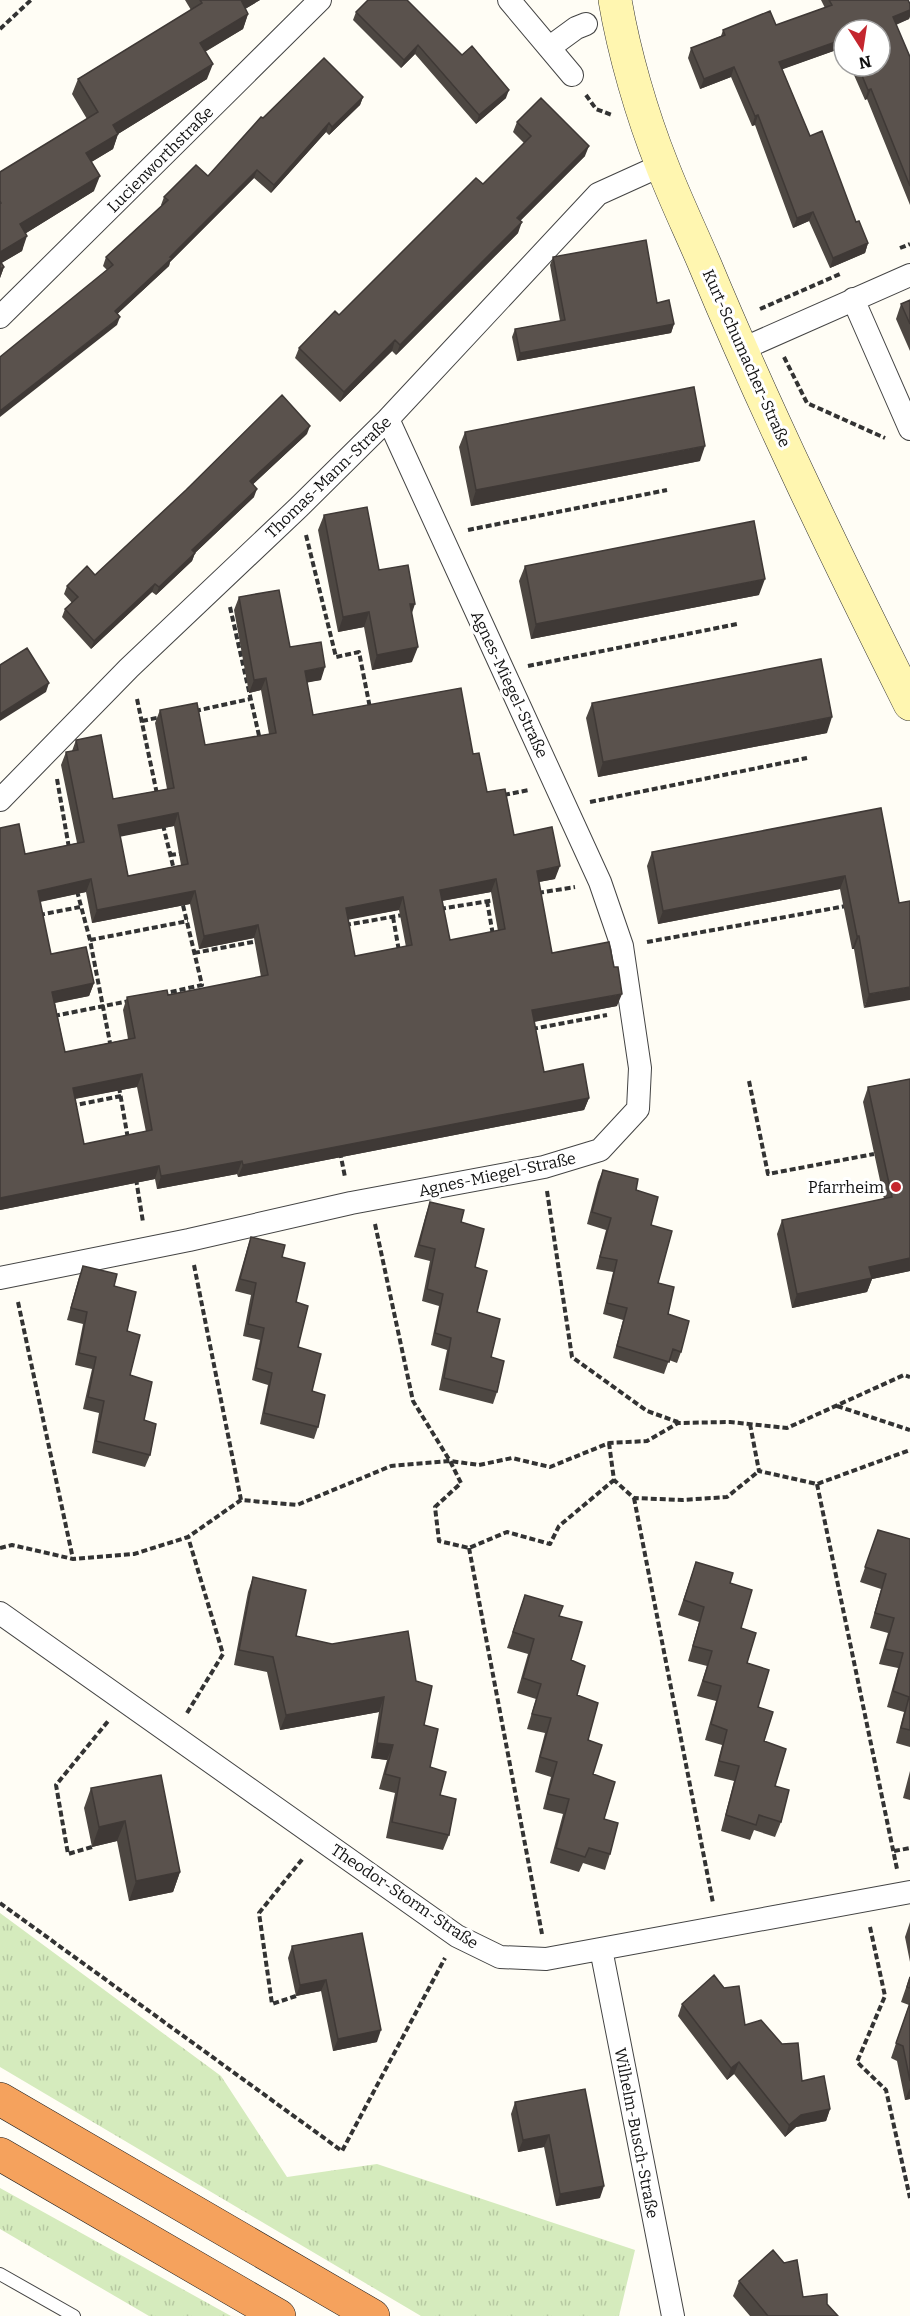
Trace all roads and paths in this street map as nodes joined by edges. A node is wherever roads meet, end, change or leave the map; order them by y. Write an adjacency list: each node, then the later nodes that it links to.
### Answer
1 (31, 0): 6 (path)
2 (320, 0): 17 (street, Lucienworthstraße)
3 (509, 0): 7 (street)
4 (615, 0): 10 (main road, Kurt-Schumacher-Straße)
5 (586, 24): 7 (street)
6 (0, 29)
7 (550, 47): 8 (street)
8 (572, 75): 9 (path)
9 (616, 115)
10 (662, 165): 18 (main road, Kurt-Schumacher-Straße); 20 (street, Thomas-Mann-Straße)
11 (910, 244): 12 (path)
12 (900, 248)
13 (846, 271): 16 (path)
14 (910, 275): 15 (street)
15 (853, 299): 18 (street); 21 (street)
16 (760, 309)
17 (0, 317)
18 (740, 350): 31 (main road, Kurt-Schumacher-Straße)
19 (799, 387): 22 (path)
20 (388, 419): 24 (street, Thomas-Mann-Straße); 25 (street, Agnes-Miegel-Straße)
21 (910, 429)
22 (890, 440)
23 (667, 490): 25 (path)
24 (299, 507): 26 (street, Thomas-Mann-Straße); 34 (path)
25 (441, 535): 29 (street, Agnes-Miegel-Straße)
26 (223, 578): 28 (street, Thomas-Mann-Straße); 30 (path)
27 (737, 624): 29 (path)
28 (129, 668): 35 (path); 37 (street, Thomas-Mann-Straße)
29 (504, 671): 39 (street, Agnes-Miegel-Straße)
30 (250, 699): 32 (path); 36 (path)
31 (910, 704)
32 (185, 712)
33 (163, 717): 35 (path)
34 (372, 718)
35 (142, 721): 42 (path)
36 (261, 744)
37 (51, 746): 41 (street, Thomas-Mann-Straße); 45 (path)
38 (807, 758): 43 (path)
39 (556, 784): 40 (path); 43 (street, Agnes-Miegel-Straße)
40 (498, 796)
41 (0, 800)
42 (158, 800)
43 (566, 807): 49 (street, Agnes-Miegel-Straße)
44 (163, 822): 47 (path)
45 (69, 849)
46 (192, 851): 47 (path)
47 (170, 855): 48 (path)
48 (176, 878)
49 (600, 882): 51 (path); 66 (street, Agnes-Miegel-Straße)
50 (76, 884): 56 (path)
51 (532, 894)
52 (182, 899): 61 (path)
53 (498, 899): 54 (path)
54 (487, 901): 57 (path); 65 (path)
55 (853, 904): 66 (path)
56 (80, 907): 59 (path); 63 (path)
57 (428, 911)
58 (405, 915): 60 (path)
59 (34, 916)
60 (393, 917): 62 (path); 68 (path)
61 (188, 921): 63 (path); 67 (path)
62 (340, 926)
63 (90, 940): 71 (path)
64 (263, 940): 67 (path)
65 (495, 945)
66 (622, 946): 72 (street, Agnes-Miegel-Straße)
67 (194, 953): 69 (path)
68 (401, 961)
69 (158, 995)
70 (136, 1000): 71 (path)
71 (102, 1007): 73 (path); 75 (path)
72 (632, 1011): 74 (path); 83 (street, Agnes-Miegel-Straße)
73 (45, 1018)
74 (524, 1031)
75 (111, 1051)
76 (749, 1081): 82 (path)
77 (118, 1085): 78 (path)
78 (121, 1096): 79 (path); 80 (path)
79 (66, 1107)
80 (129, 1143)
81 (338, 1146): 85 (path)
82 (874, 1154)
83 (544, 1167): 85 (street, Agnes-Miegel-Straße); 91 (path)
84 (135, 1178): 87 (path)
85 (360, 1202): 86 (street, Agnes-Miegel-Straße); 96 (path)
86 (189, 1240): 87 (street, Agnes-Miegel-Straße); 101 (path)
87 (147, 1248): 88 (street, Agnes-Miegel-Straße)
88 (6, 1277): 105 (path)
89 (910, 1377): 90 (path)
90 (837, 1405): 92 (path); 93 (path)
91 (678, 1423): 92 (path); 94 (path)
92 (750, 1424): 97 (path)
93 (910, 1430)
94 (609, 1443): 96 (path); 98 (path)
95 (910, 1450): 99 (path)
96 (450, 1461): 101 (path); 104 (path)
97 (759, 1471): 99 (path); 100 (path)
98 (614, 1480): 100 (path); 104 (path)
99 (817, 1484): 112 (path)
100 (634, 1498): 116 (path)
101 (241, 1500): 102 (path)
102 (188, 1537): 105 (path); 108 (path)
103 (0, 1548): 105 (path)
104 (469, 1548): 119 (path)
105 (73, 1559)
106 (0, 1613): 107 (street, Theodor-Storm-Straße)
107 (125, 1701): 108 (street, Theodor-Storm-Straße); 110 (path)
108 (173, 1735): 109 (street, Theodor-Storm-Straße)
109 (319, 1838): 117 (street, Theodor-Storm-Straße); 120 (path)
110 (92, 1847)
111 (910, 1848): 112 (path)
112 (894, 1851): 113 (path)
113 (906, 1892): 114 (street, Theodor-Storm-Straße)
114 (865, 1900): 116 (street, Theodor-Storm-Straße); 123 (path)
115 (0, 1903): 117 (path)
116 (718, 1927): 118 (street, Theodor-Storm-Straße)
117 (457, 1936): 119 (street, Theodor-Storm-Straße)
118 (601, 1949): 119 (street, Theodor-Storm-Straße); 128 (street, Wilhelm-Busch-Straße)
119 (546, 1959)
120 (296, 1996)
121 (0, 2098): 127 (highway)
122 (0, 2154): 126 (highway)
123 (910, 2198)
124 (0, 2274): 125 (lane)
125 (74, 2316)
126 (279, 2316)
127 (373, 2316)
128 (673, 2316)

